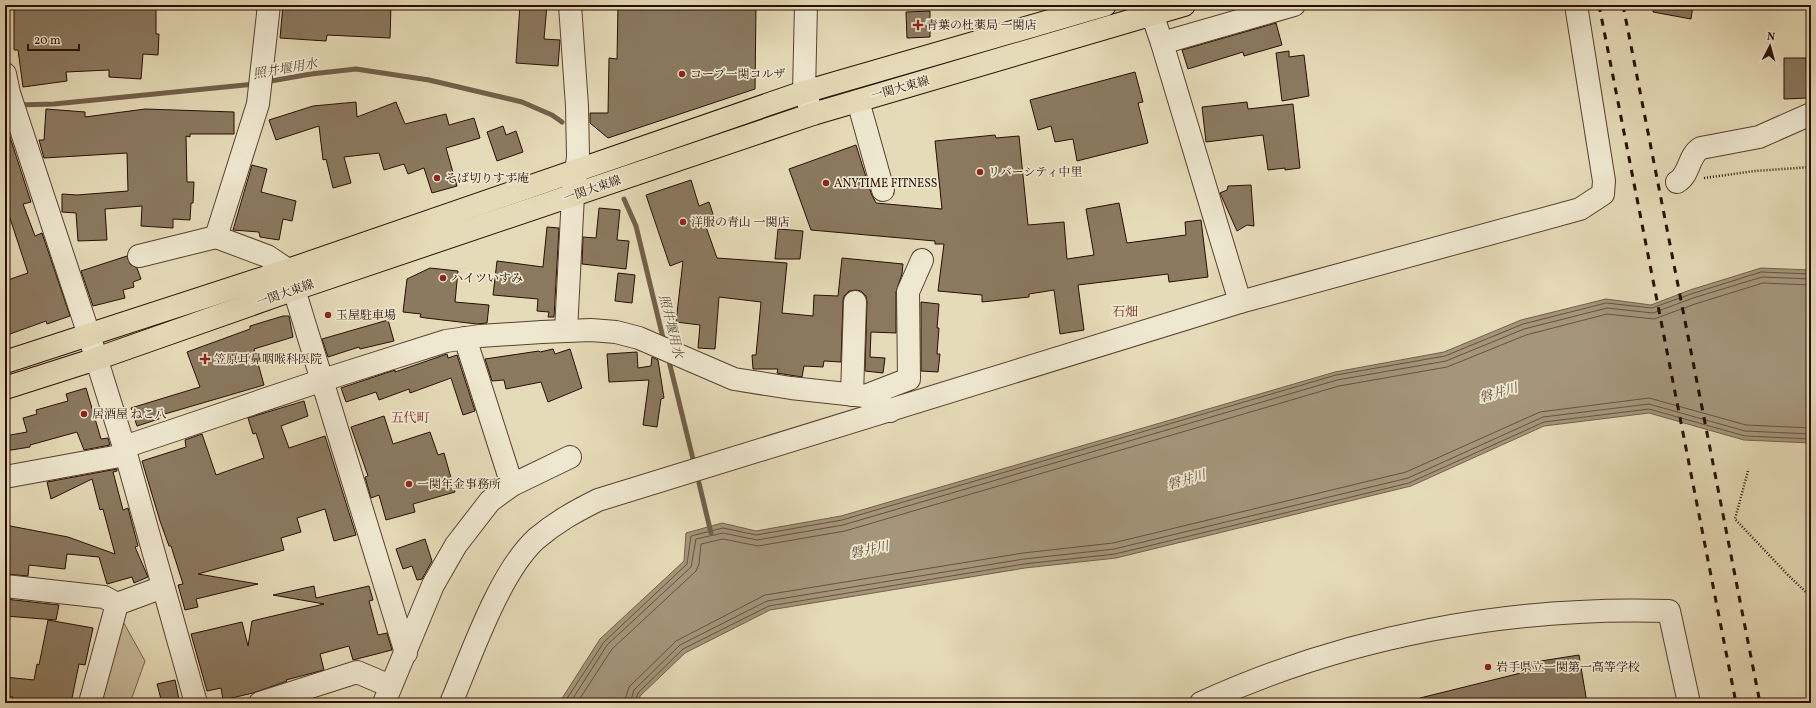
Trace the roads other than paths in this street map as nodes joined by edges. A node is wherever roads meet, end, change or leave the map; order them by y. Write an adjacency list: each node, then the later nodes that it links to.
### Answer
1 (269, 5): 19 (street)
2 (570, 5): 15 (street)
3 (806, 5): 11 (street)
4 (1105, 5): 11 (main road, 一関大東線)
5 (1184, 5): 8 (main road, 一関大東線)
6 (1294, 5): 9 (street)
7 (1576, 5): 24 (street)
8 (1150, 9): 9 (street); 12 (main road, 一関大東線)
9 (1162, 42): 24 (street)
10 (10, 92): 26 (street)
11 (804, 92): 13 (street); 15 (main road, 一関大東線)
12 (858, 100): 13 (main road, 一関大東線); 17 (street)
13 (813, 114): 18 (main road, 一関大東線)
14 (1811, 114): 16 (street)
15 (577, 171): 18 (street); 22 (main road, 一関大東線)
16 (1677, 182)
17 (883, 190)
18 (573, 195): 22 (main road, 一関大東線); 25 (street)
19 (216, 237): 20 (street); 22 (street)
20 (139, 256)
21 (922, 260): 32 (street)
22 (291, 280): 26 (main road, 一関大東線); 28 (main road, 一関大東線); 30 (street)
23 (855, 302): 32 (street)
24 (1240, 302): 33 (street)
25 (566, 331): 27 (street); 32 (street)
26 (90, 335): 28 (street); 29 (main road, 一関大東線)
27 (465, 338): 30 (street); 37 (street)
28 (96, 359): 31 (main road, 一関大東線); 34 (street)
29 (5, 362)
30 (323, 380): 34 (street); 41 (street)
31 (5, 388)
32 (859, 396): 33 (street)
33 (890, 411): 46 (street)
34 (125, 451): 36 (street); 39 (street)
35 (570, 457): 37 (street)
36 (5, 477)
37 (512, 485): 41 (street)
38 (5, 586): 40 (street)
39 (163, 587): 40 (street); 44 (street)
40 (117, 604): 43 (street)
41 (406, 653): 42 (street)
42 (387, 695): 45 (street)
43 (90, 703)
44 (196, 703)
45 (260, 703)
46 (451, 703)
47 (1201, 703): 48 (street)
48 (1689, 703)

